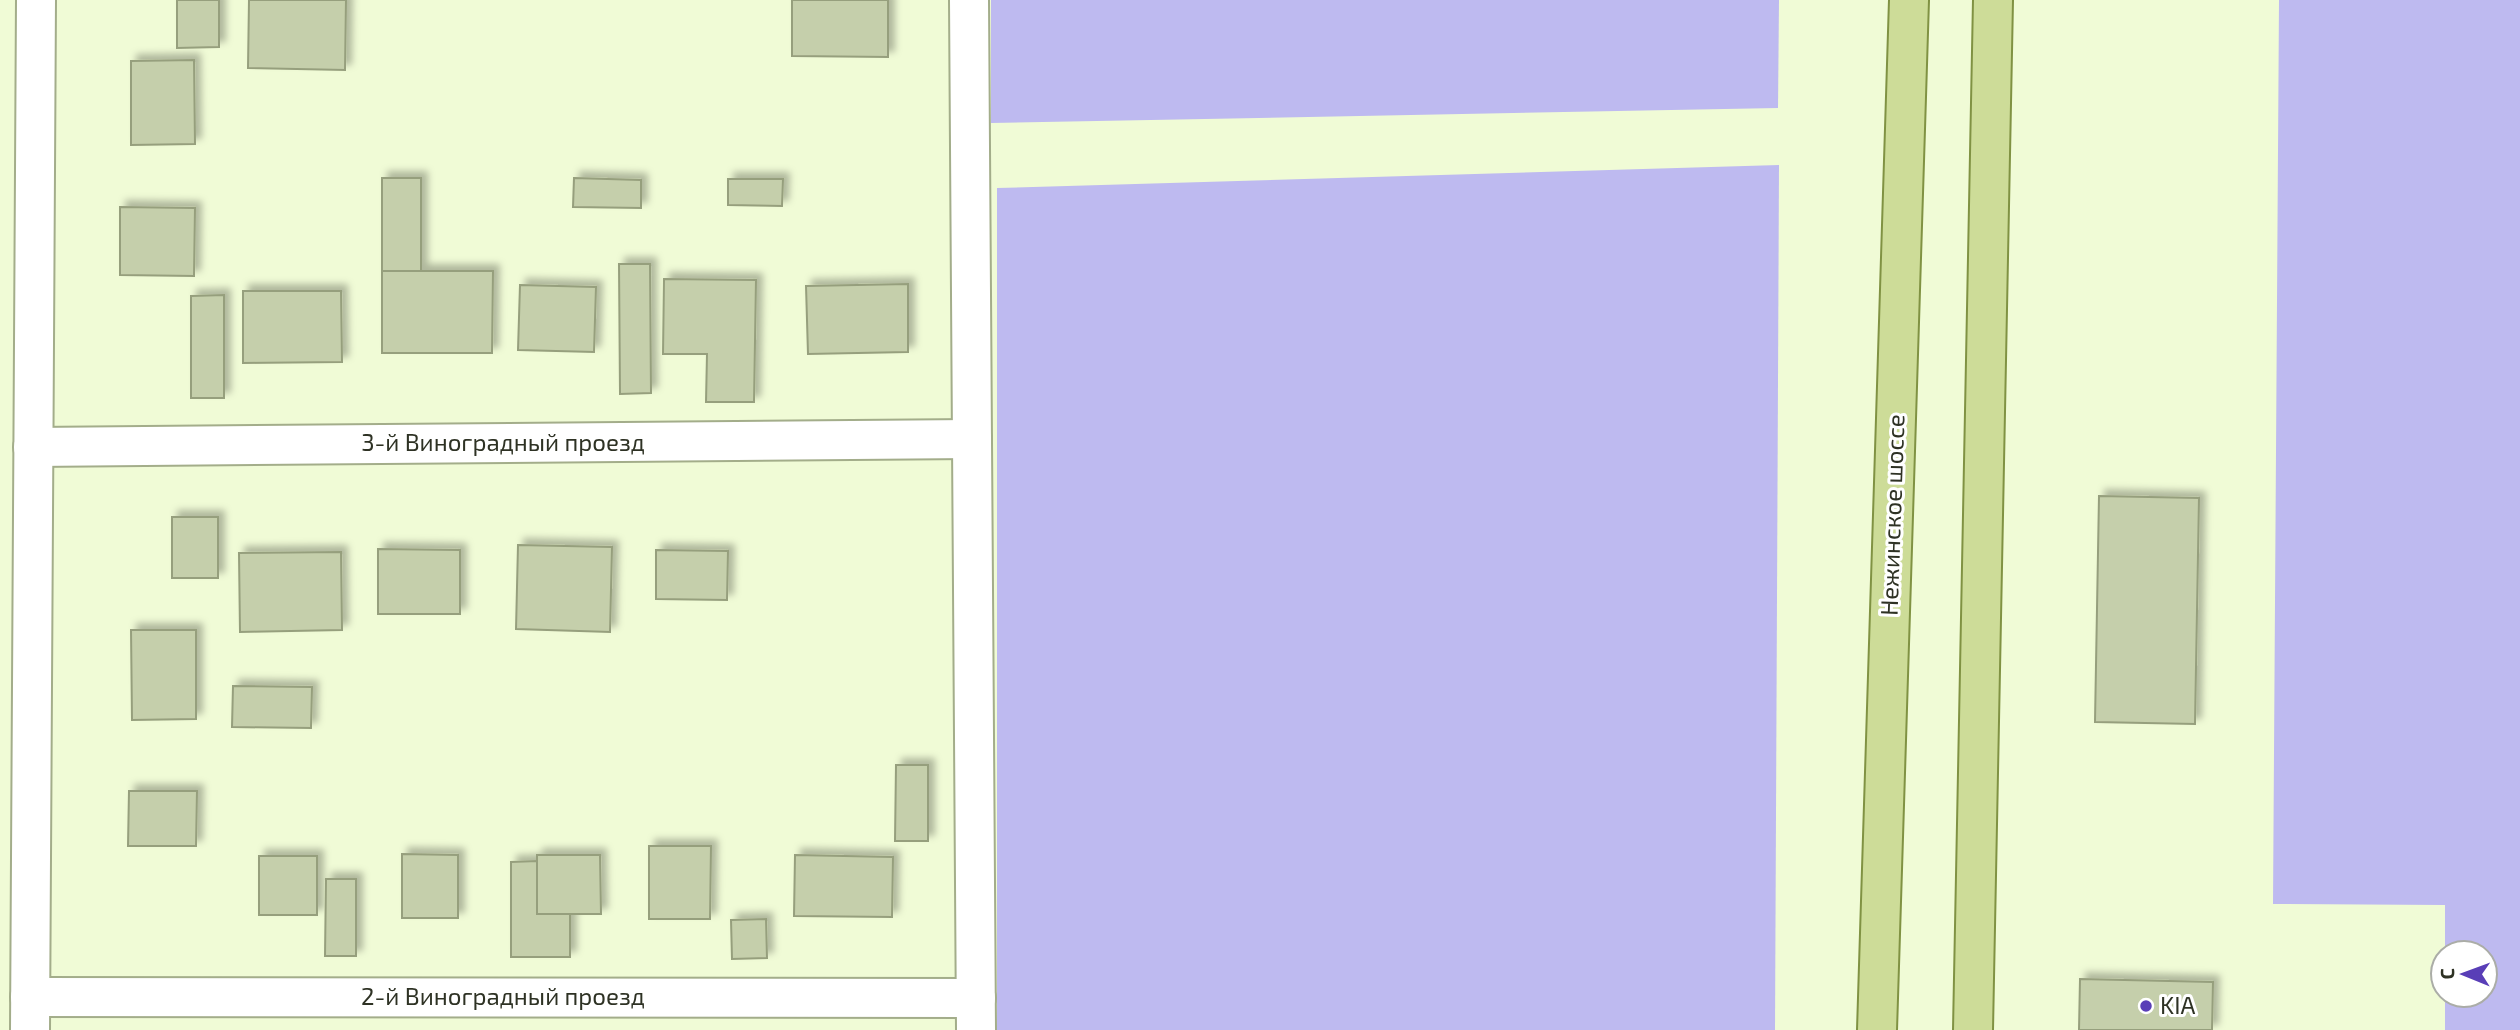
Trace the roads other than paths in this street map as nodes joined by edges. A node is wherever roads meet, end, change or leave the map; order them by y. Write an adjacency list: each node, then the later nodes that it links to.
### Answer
1 (36, 0): 6 (street)
2 (969, 0): 5 (street)
3 (1909, 0): 9 (main road, Нежинское шоссе)
4 (1993, 0): 10 (main road)
5 (972, 439): 6 (street, 3-й Виноградный проезд); 8 (street)
6 (33, 447): 7 (street)
7 (30, 1013): 8 (street, 2-й Виноградный проезд)
8 (976, 1014)
9 (1877, 1030)
10 (1973, 1030)

